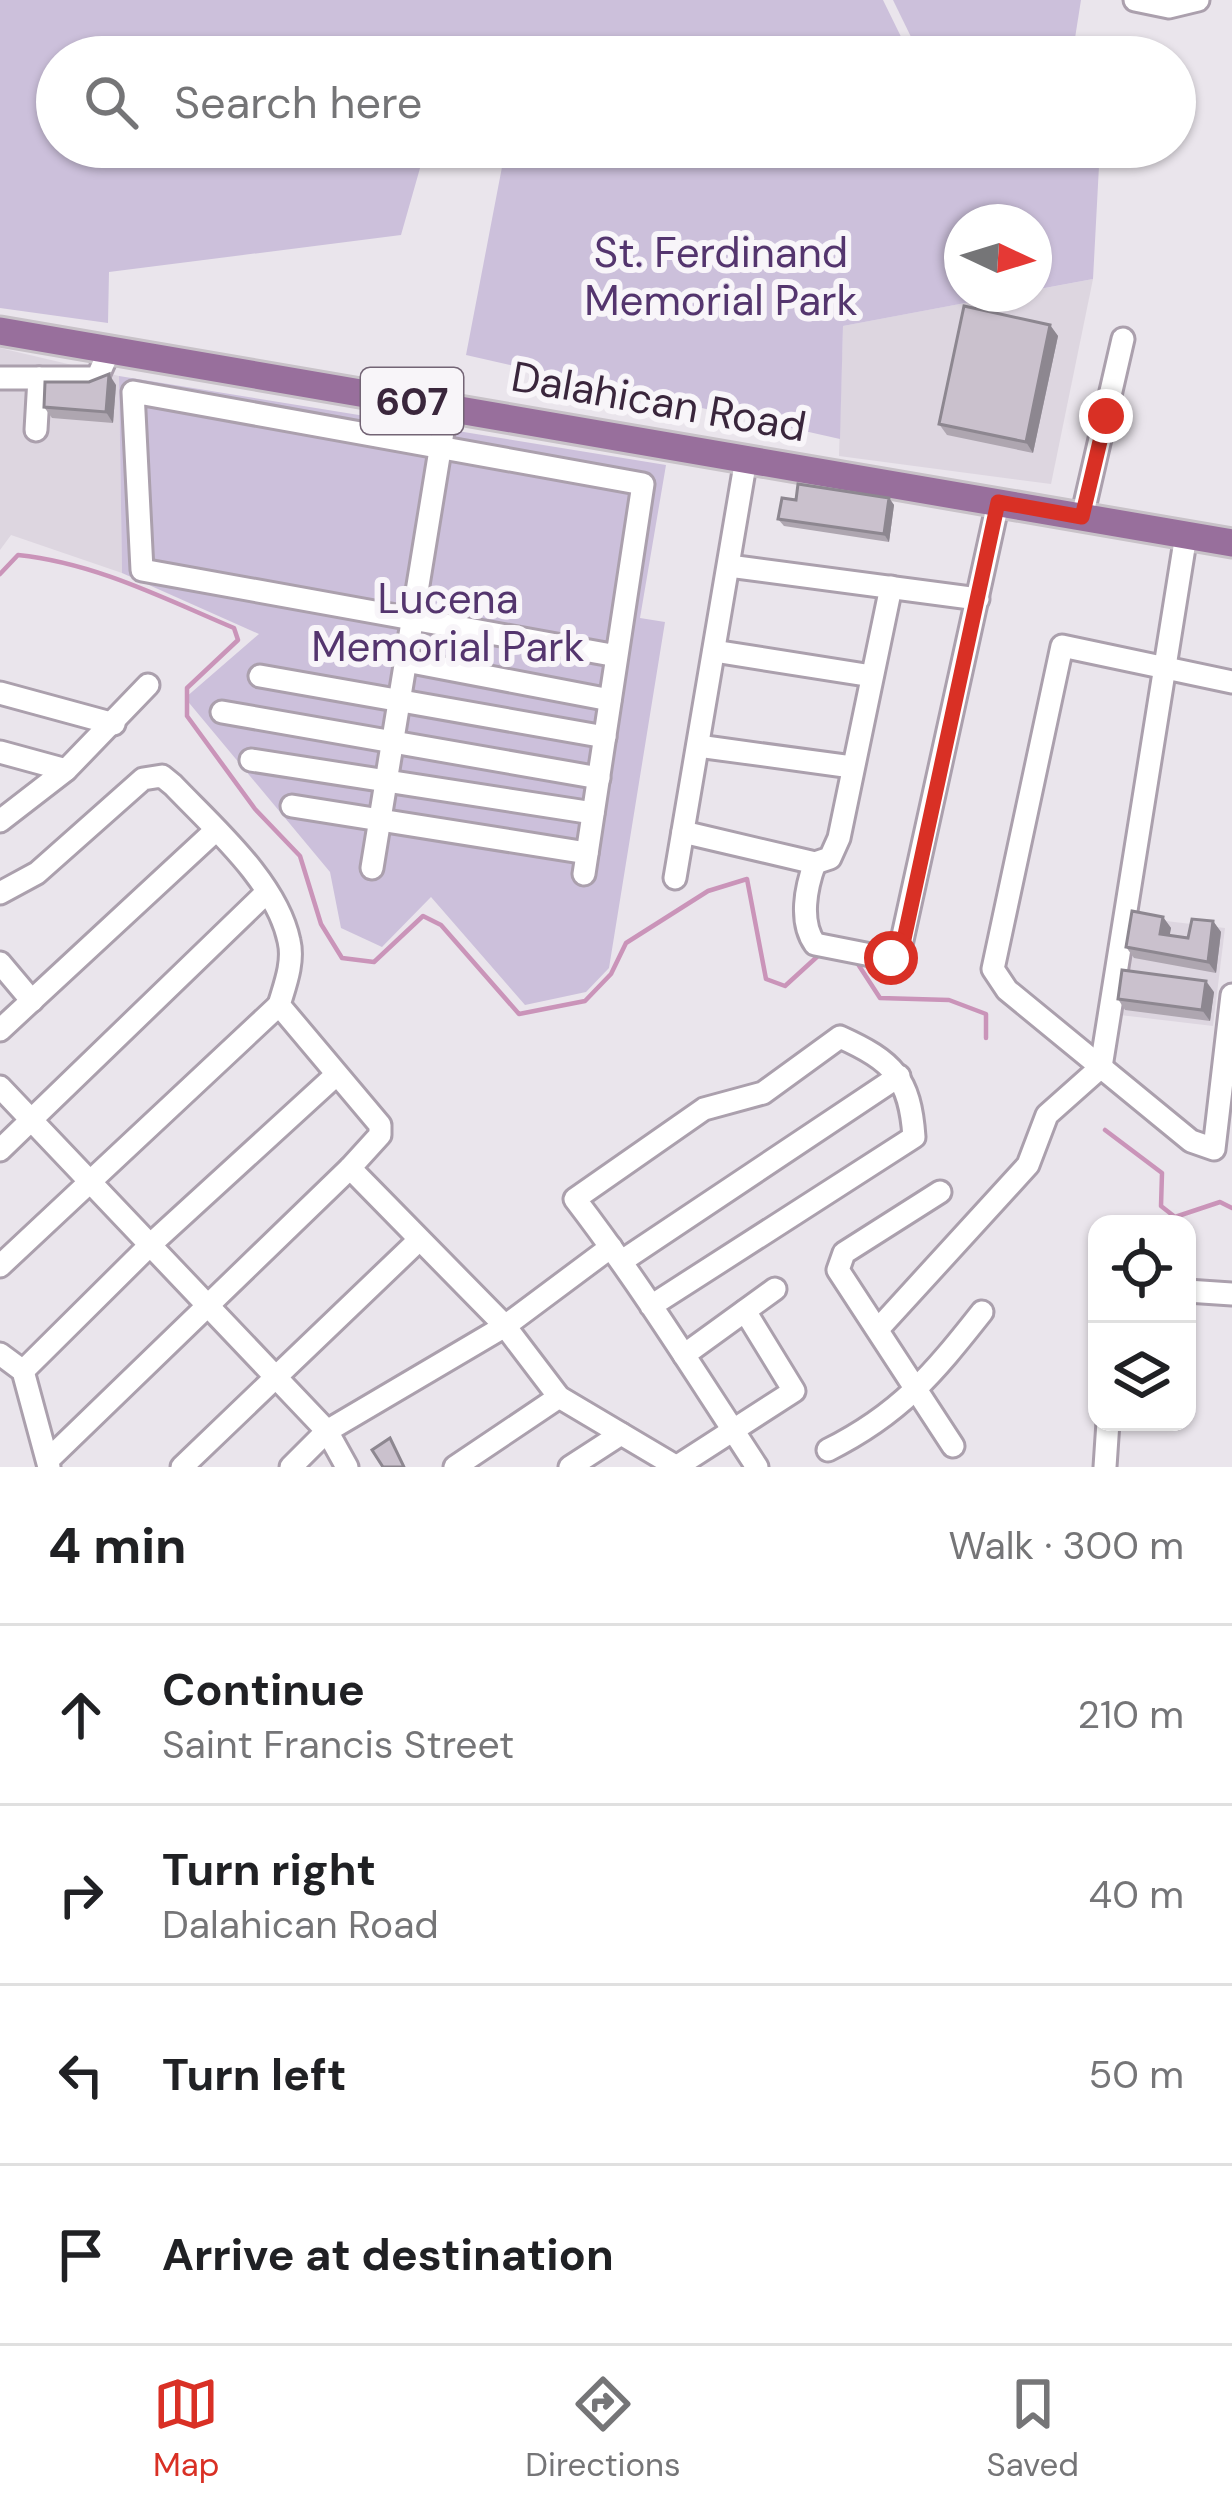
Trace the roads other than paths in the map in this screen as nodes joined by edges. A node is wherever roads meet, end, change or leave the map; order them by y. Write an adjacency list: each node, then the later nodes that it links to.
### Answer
1 (1136, 0): 2 (street)
2 (1198, 0)
3 (0, 331): 5 (main road, Dalahican Road / 607)
4 (1123, 339): 13 (street)
5 (110, 349): 7 (street); 8 (main road, Dalahican Road / 607)
6 (0, 378): 7 (street)
7 (39, 378): 9 (street)
8 (447, 407): 10 (street); 11 (main road, Dalahican Road / 607)
9 (36, 430)
10 (441, 445): 19 (street); 19 (street); 21 (street)
11 (746, 459): 12 (main road, Dalahican Road / 607); 16 (street)
12 (998, 502): 13 (main road, Dalahican Road / 607); 18 (street)
13 (1082, 517): 14 (main road, Dalahican Road / 607)
14 (1186, 535): 15 (main road, Dalahican Road / 607); 23 (street)
15 (1232, 543)
16 (729, 566): 17 (street); 20 (street)
17 (891, 587): 18 (street); 25 (street)
18 (978, 599): 48 (street)
19 (412, 623): 21 (street); 22 (street)
20 (714, 651): 25 (street); 35 (street)
21 (617, 656): 30 (street)
22 (406, 661): 29 (street); 30 (street)
23 (1165, 668): 26 (street); 58 (street); 58 (street)
24 (260, 676): 29 (street)
25 (872, 676): 38 (street)
26 (1232, 682)
27 (148, 685): 32 (street)
28 (0, 693): 32 (street)
29 (399, 700): 33 (street); 34 (street)
30 (610, 700): 33 (street)
31 (222, 712): 34 (street)
32 (113, 724): 39 (street)
33 (604, 737): 40 (street)
34 (393, 742): 40 (street); 41 (street)
35 (698, 746): 38 (street); 47 (street)
36 (0, 752): 39 (street)
37 (251, 760): 41 (street)
38 (852, 766): 48 (street)
39 (66, 770): 44 (street)
40 (598, 778): 43 (street)
41 (386, 781): 43 (street); 45 (street)
42 (292, 806): 45 (street)
43 (593, 813): 45 (street)
44 (3, 816)
45 (380, 820): 49 (street)
46 (216, 830): 51 (street); 52 (street); 55 (street)
47 (683, 832): 48 (street); 50 (street)
48 (815, 863)
49 (372, 868)
50 (675, 878)
51 (0, 893)
52 (266, 893): 56 (street); 62 (street)
53 (0, 963): 55 (street)
54 (1232, 995): 58 (street)
55 (32, 1000): 57 (street)
56 (279, 1005): 59 (street); 65 (street)
57 (0, 1030)
58 (1102, 1067): 79 (street)
59 (336, 1075): 64 (street); 68 (street)
60 (899, 1076): 69 (street); 69 (street); 75 (street)
61 (0, 1087): 62 (street)
62 (31, 1119): 63 (street); 65 (street)
63 (0, 1150)
64 (350, 1168): 67 (street); 74 (street)
65 (92, 1184): 68 (street); 70 (street)
66 (940, 1192): 79 (street)
67 (419, 1240): 78 (street); 83 (street)
68 (150, 1245): 74 (street); 82 (street)
69 (617, 1254): 75 (street); 78 (street)
70 (0, 1266)
71 (775, 1289): 76 (street)
72 (1196, 1292): 73 (street)
73 (1232, 1294)
74 (207, 1306): 83 (street); 92 (street)
75 (650, 1306): 81 (street)
76 (746, 1311): 81 (street); 86 (street)
77 (982, 1312): 84 (street)
78 (505, 1326): 85 (street); 87 (street)
79 (880, 1327): 84 (street)
80 (0, 1354): 82 (street)
81 (684, 1355): 86 (street)
82 (23, 1371): 92 (street)
83 (274, 1375): 87 (street); 93 (street)
84 (920, 1391): 90 (street); 91 (street)
85 (559, 1397): 89 (street); 96 (street)
86 (732, 1429): 98 (street); 99 (street)
87 (327, 1431): 94 (street); 95 (street)
88 (1107, 1431): 100 (street)
89 (621, 1434): 97 (street); 98 (street)
90 (953, 1446)
91 (828, 1450)
92 (49, 1464)
93 (182, 1467)
94 (291, 1467)
95 (347, 1467)
96 (455, 1467)
97 (570, 1467)
98 (676, 1467)
99 (758, 1467)
100 (1105, 1467)

